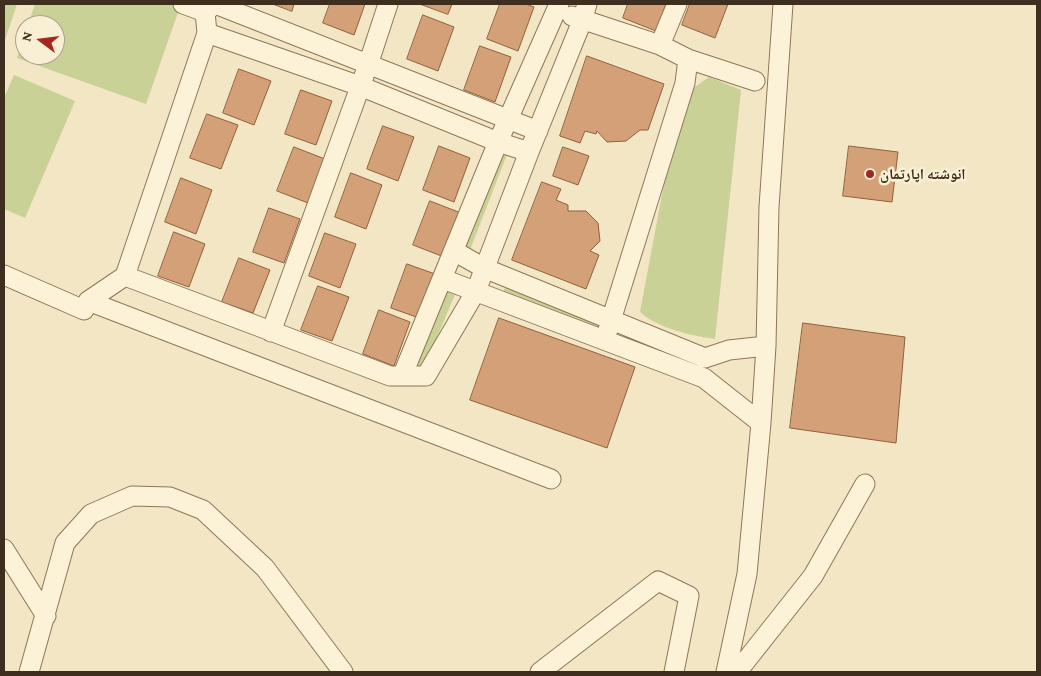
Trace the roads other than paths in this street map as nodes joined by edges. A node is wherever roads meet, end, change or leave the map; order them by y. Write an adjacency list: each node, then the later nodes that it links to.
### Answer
1 (183, 4): 6 (street)
2 (388, 4): 11 (street)
3 (677, 4): 9 (street)
4 (783, 4): 28 (street)
5 (558, 6): 7 (street); 14 (street)
6 (212, 7): 8 (street); 11 (street)
7 (584, 12): 9 (street); 15 (street)
8 (207, 33): 13 (street); 21 (street)
9 (660, 45): 10 (street)
10 (688, 59): 12 (street); 25 (street)
11 (368, 65): 13 (street); 14 (street)
12 (755, 81)
13 (360, 86): 16 (street); 26 (street)
14 (509, 121): 15 (street); 16 (street)
15 (538, 131): 17 (street)
16 (498, 142): 17 (street); 18 (street)
17 (529, 152): 19 (street)
18 (454, 251): 19 (street); 22 (street)
19 (484, 268): 23 (street); 25 (street)
20 (4, 274): 24 (street)
21 (125, 276): 24 (street); 26 (street)
22 (444, 279): 23 (street); 29 (street)
23 (476, 291): 27 (street); 29 (street)
24 (88, 302): 31 (street)
25 (612, 318): 27 (street); 28 (street)
26 (271, 332): 29 (street)
27 (604, 340): 30 (street)
28 (766, 346): 30 (street)
29 (403, 374)
30 (760, 423): 39 (street)
31 (551, 479)
32 (865, 484): 40 (street)
33 (4, 550): 34 (street)
34 (46, 616): 35 (street); 36 (street)
35 (29, 672)
36 (343, 672)
37 (540, 672): 38 (street)
38 (674, 672)
39 (726, 672)
40 (737, 672)

